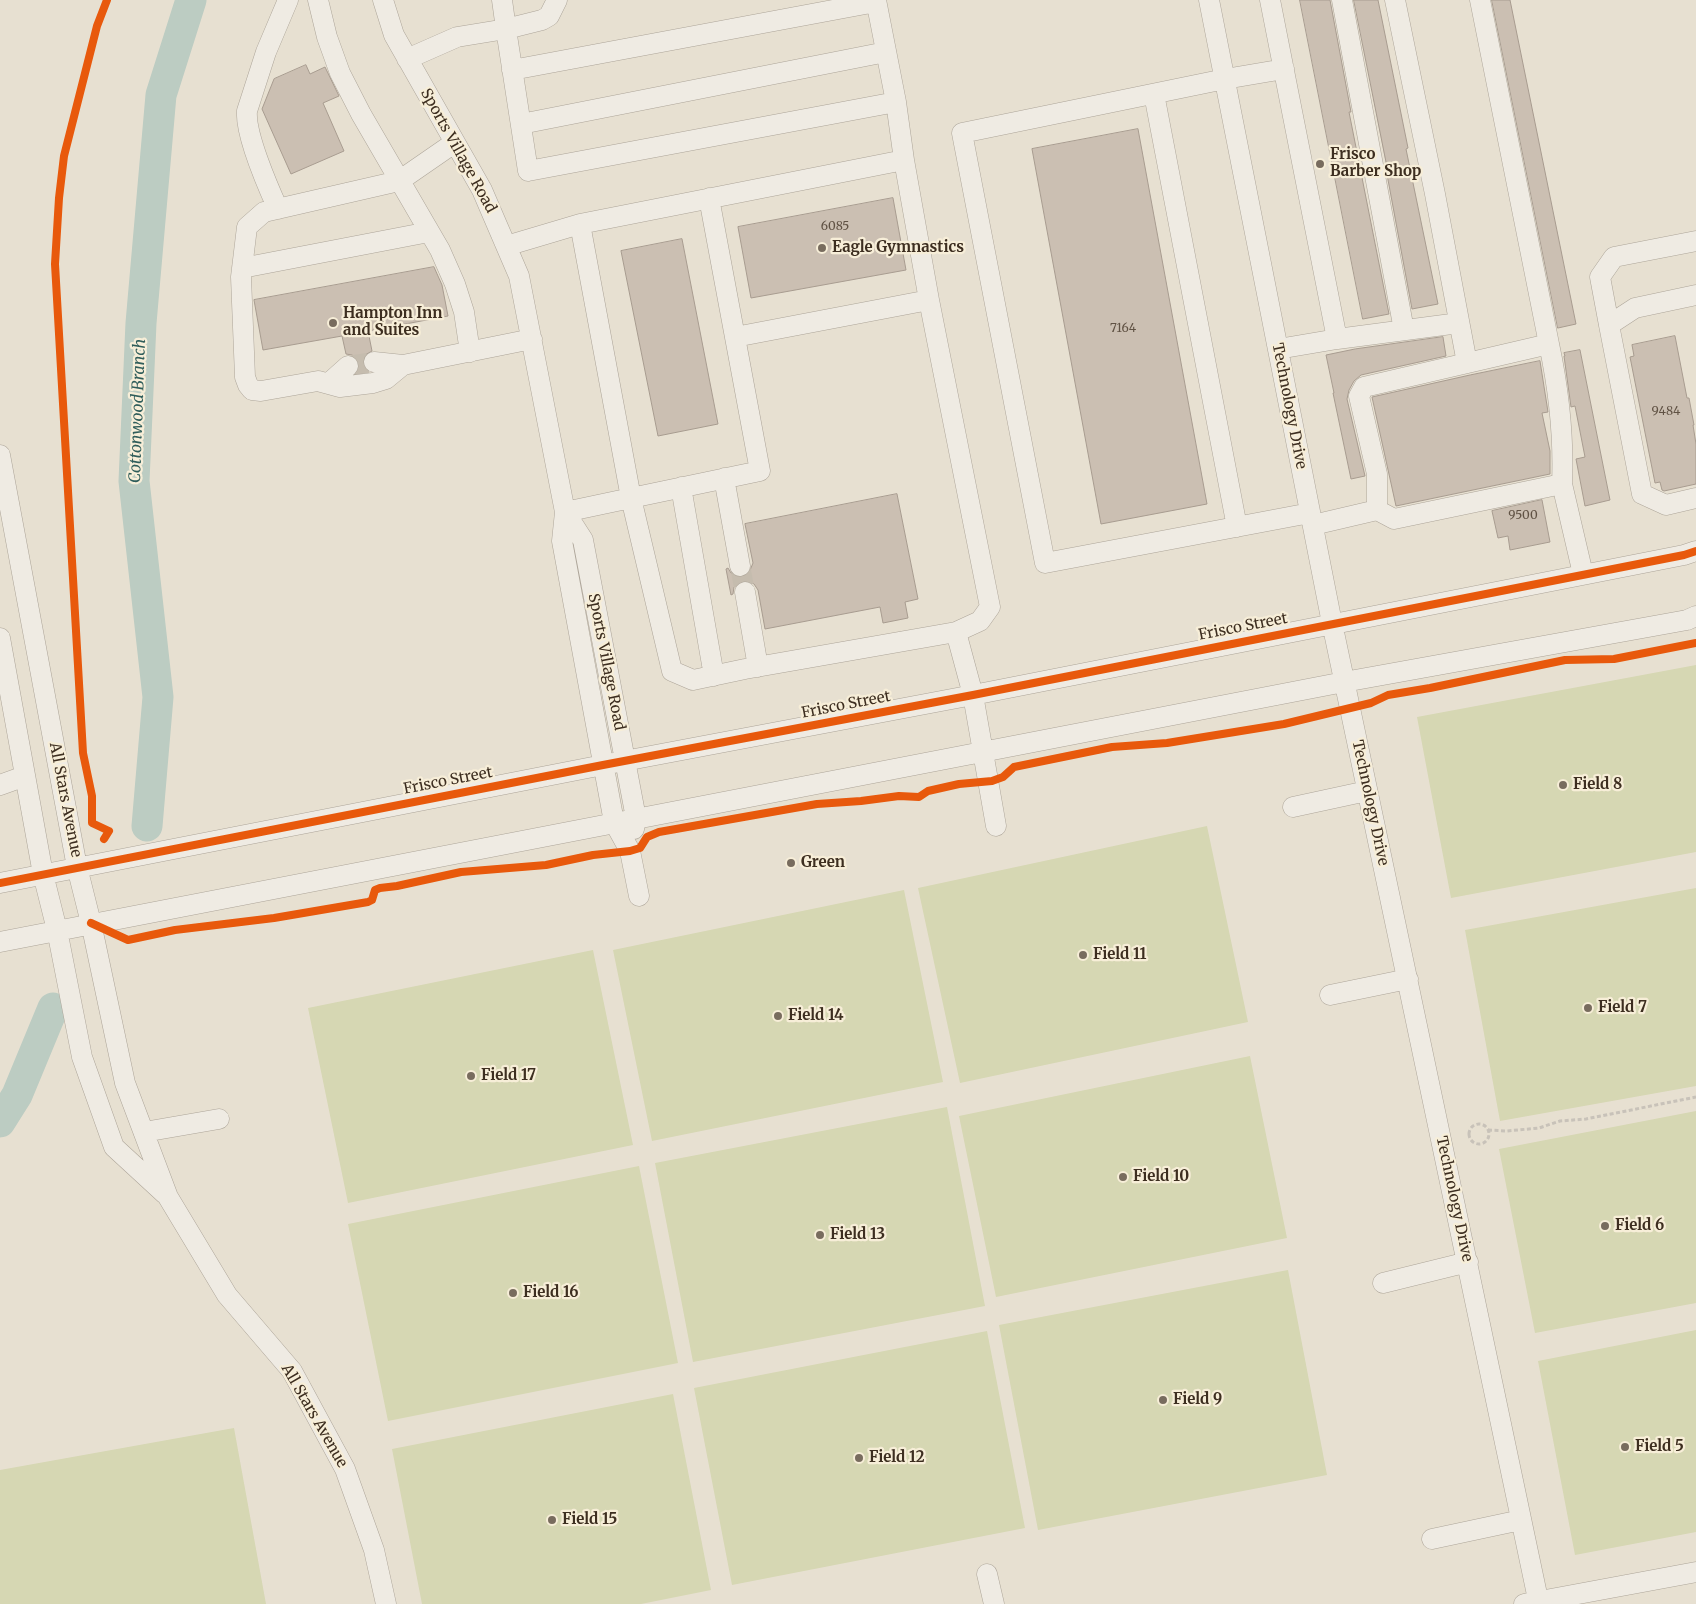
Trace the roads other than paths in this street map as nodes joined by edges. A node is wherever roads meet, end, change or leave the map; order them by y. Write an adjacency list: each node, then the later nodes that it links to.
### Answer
1 (288, 0): 25 (street)
2 (318, 0): 23 (street)
3 (383, 0): 14 (street, Sports Village Road)
4 (502, 0): 12 (street)
5 (557, 0): 12 (street)
6 (1209, 0): 17 (street, Technology Drive)
7 (1270, 0): 15 (street)
8 (1342, 0): 35 (street)
9 (1395, 0): 33 (street)
10 (1480, 0): 39 (street)
11 (876, 1): 13 (street); 16 (street)
12 (506, 29): 14 (street); 16 (street)
13 (886, 52): 19 (street); 20 (street)
14 (407, 59): 21 (street, Sports Village Road)
15 (1284, 69): 17 (street); 38 (street)
16 (512, 70): 20 (street)
17 (1225, 79): 18 (street); 40 (street, Technology Drive)
18 (1154, 94): 57 (street); 57 (street)
19 (896, 102): 20 (street); 22 (street)
20 (521, 124)
21 (454, 142): 23 (street); 29 (street, Sports Village Road)
22 (904, 160): 24 (street); 32 (street)
23 (399, 181): 25 (street); 27 (street)
24 (709, 198): 26 (street); 36 (street)
25 (278, 209): 30 (street)
26 (580, 224): 29 (street); 51 (street)
27 (429, 232): 30 (street); 41 (street)
28 (1696, 241): 34 (street)
29 (506, 246): 37 (street, Sports Village Road)
30 (242, 268): 46 (street)
31 (1696, 294): 34 (street)
32 (929, 300): 36 (street); 64 (street)
33 (1459, 323): 35 (street); 43 (street)
34 (1609, 325): 52 (street)
35 (1404, 330): 38 (street)
36 (735, 337): 48 (street)
37 (532, 339): 41 (street); 55 (street, Sports Village Road)
38 (1337, 339): 40 (street)
39 (1550, 344): 43 (street); 49 (street)
40 (1278, 349): 56 (street, Technology Drive)
41 (470, 352): 44 (street)
42 (374, 362): 44 (street)
43 (1467, 363): 54 (street)
44 (403, 365): 46 (street)
45 (348, 366): 46 (street)
46 (329, 383)
47 (0, 455): 53 (street, All Stars Avenue)
48 (724, 478): 50 (street); 59 (street)
49 (1562, 484): 54 (street); 60 (street)
50 (681, 487): 51 (street); 67 (street)
51 (631, 498): 55 (street); 67 (street)
52 (1696, 498)
53 (5, 507): 81 (street, All Stars Avenue)
54 (1377, 510): 56 (street)
55 (564, 512): 71 (street, Sports Village Road); 72 (street, Sports Village Road)
56 (1311, 519): 57 (street); 63 (street, Technology Drive)
57 (1237, 527)
58 (1696, 551): 60 (street, Frisco Street)
59 (740, 566)
60 (1583, 574): 63 (street, Frisco Street)
61 (745, 592): 66 (street)
62 (1696, 616): 68 (street)
63 (1332, 623): 68 (street, Technology Drive); 69 (street, Frisco Street)
64 (956, 632): 66 (street); 69 (street)
65 (0, 638): 73 (street, All Stars Avenue)
66 (758, 667): 67 (street)
67 (714, 676)
68 (1344, 682): 70 (street); 75 (street, Technology Drive)
69 (973, 695): 70 (street); 71 (street, Frisco Street)
70 (983, 753): 77 (street); 79 (street)
71 (625, 761): 72 (street, Frisco Street); 77 (street, Sports Village Road)
72 (603, 765): 78 (street, Sports Village Road); 81 (street, Frisco Street)
73 (25, 776): 74 (street); 82 (street, All Stars Avenue)
74 (0, 786)
75 (1367, 790): 76 (street); 88 (street, Technology Drive)
76 (1293, 807)
77 (636, 818): 78 (street); 80 (street)
78 (614, 822): 80 (street, Sports Village Road); 85 (street)
79 (996, 826)
80 (630, 851): 84 (street)
81 (77, 867): 82 (street, Frisco Street); 85 (street, All Stars Avenue)
82 (43, 874): 83 (street, Frisco Street); 86 (street, All Stars Avenue)
83 (0, 883)
84 (639, 896)
85 (91, 923): 86 (street); 91 (street, All Stars Avenue)
86 (57, 930): 87 (street); 92 (street, All Stars Avenue)
87 (0, 942)
88 (1408, 979): 89 (street); 93 (street, Technology Drive)
89 (1330, 995)
90 (219, 1119): 91 (street)
91 (144, 1132): 92 (street, All Stars Avenue)
92 (168, 1197): 100 (street, All Stars Avenue)
93 (1468, 1262): 94 (street); 95 (street, Technology Drive)
94 (1383, 1282)
95 (1522, 1520): 96 (street); 99 (street, Technology Drive)
96 (1432, 1538)
97 (1696, 1572): 99 (street)
98 (987, 1574): 101 (street)
99 (1534, 1603)
100 (386, 1604)
101 (994, 1604)

